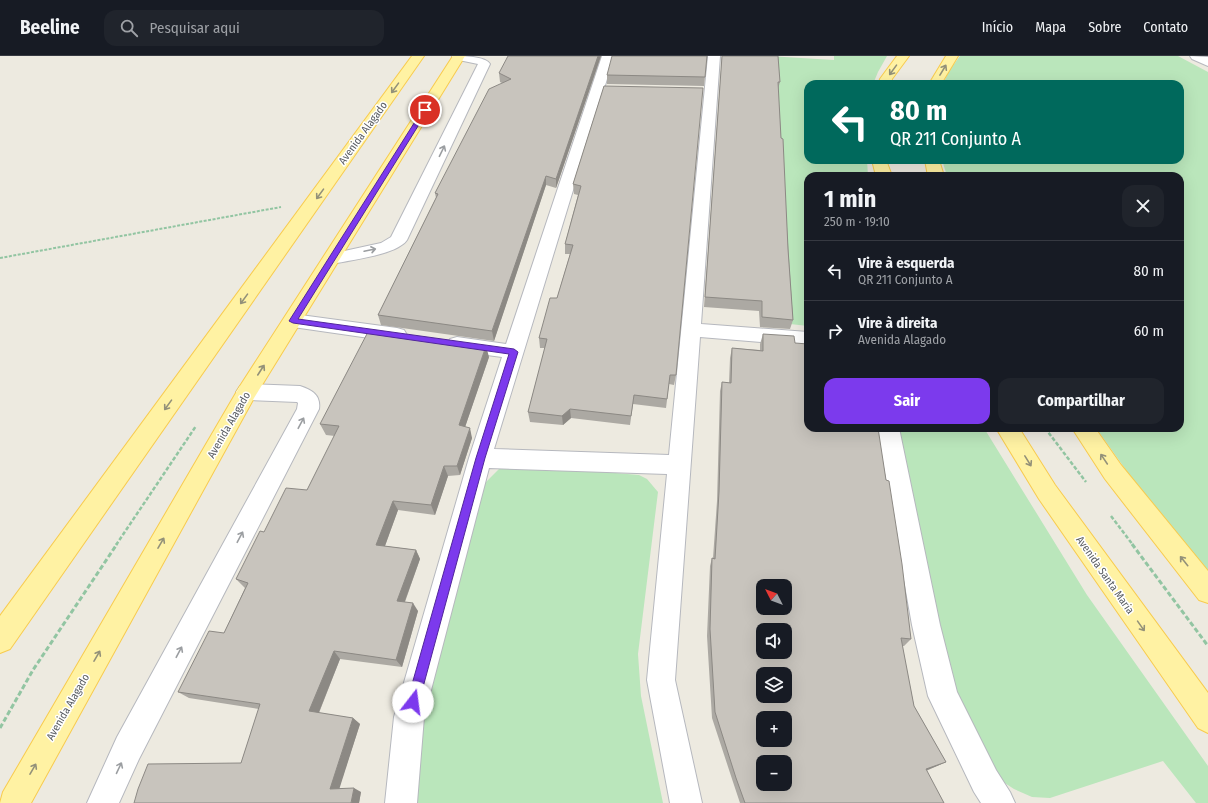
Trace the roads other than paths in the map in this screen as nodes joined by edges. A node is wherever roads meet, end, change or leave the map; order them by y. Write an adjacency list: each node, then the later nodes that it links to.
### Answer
1 (418, 56): 25 (main road, Avenida Alagado, one-way to 25)
2 (459, 56): 11 (main road, Avenida Alagado); 11 (street, one-way to 2)
3 (608, 56): 17 (street)
4 (714, 56): 13 (street)
5 (903, 56): 9 (main road, one-way to 9)
6 (952, 56): 10 (main road, one-way to 6)
7 (1196, 56): 8 (street)
8 (1208, 62)
9 (886, 80)
10 (937, 80)
11 (332, 258): 12 (main road, Avenida Alagado)
12 (293, 321): 14 (street); 18 (main road, Avenida Alagado, one-way to 12)
13 (691, 330): 15 (street); 23 (street)
14 (411, 337)
15 (804, 339)
16 (443, 342): 17 (street)
17 (514, 352): 22 (street)
18 (247, 392): 27 (main road, Avenida Alagado, one-way to 18); 28 (street, one-way to 18)
19 (889, 432): 31 (street)
20 (1010, 432): 26 (main road, Avenida Santa Maria, one-way to 26)
21 (1086, 432): 24 (main road, one-way to 21)
22 (480, 458): 23 (street); 29 (street)
23 (680, 465): 30 (street)
24 (1208, 591)
25 (0, 639)
26 (1208, 718)
27 (14, 803)
28 (103, 803)
29 (401, 803)
30 (686, 803)
31 (999, 803)

